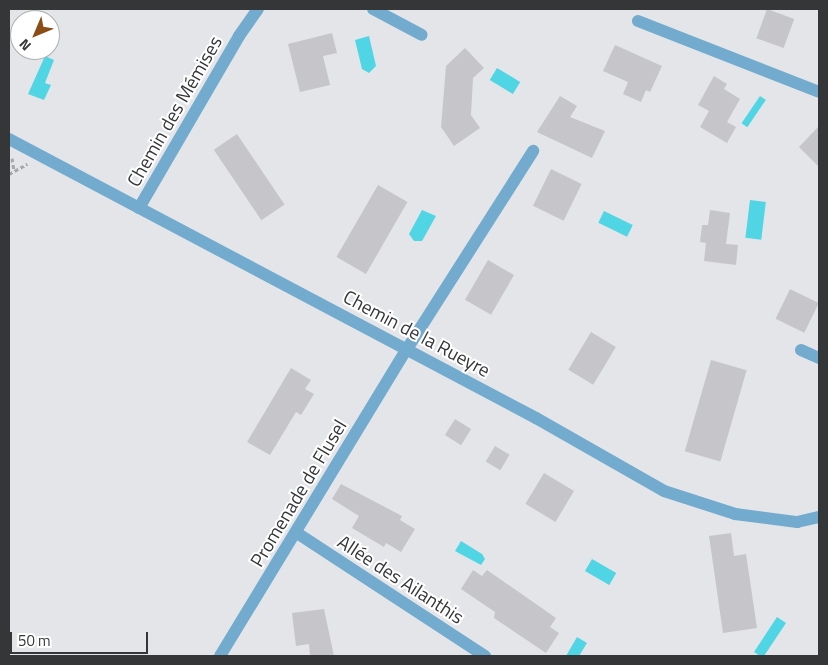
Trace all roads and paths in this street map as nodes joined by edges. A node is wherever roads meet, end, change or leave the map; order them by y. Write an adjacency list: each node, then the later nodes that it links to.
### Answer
1 (258, 9): 8 (street, Chemin des Mémises)
2 (373, 9): 4 (street)
3 (638, 21): 5 (street)
4 (422, 35)
5 (819, 92)
6 (9, 139): 8 (street, Chemin de la Rueyre)
7 (533, 151): 9 (street, Promenade de Flusel)
8 (139, 208): 9 (street, Chemin de la Rueyre)
9 (407, 349): 12 (street, Chemin de la Rueyre); 13 (street, Promenade de Flusel)
10 (801, 350): 11 (street)
11 (819, 358)
12 (819, 517)
13 (297, 533): 14 (street, Promenade de Flusel); 15 (street, Allée des Ailanthis)
14 (220, 656)
15 (485, 656)

